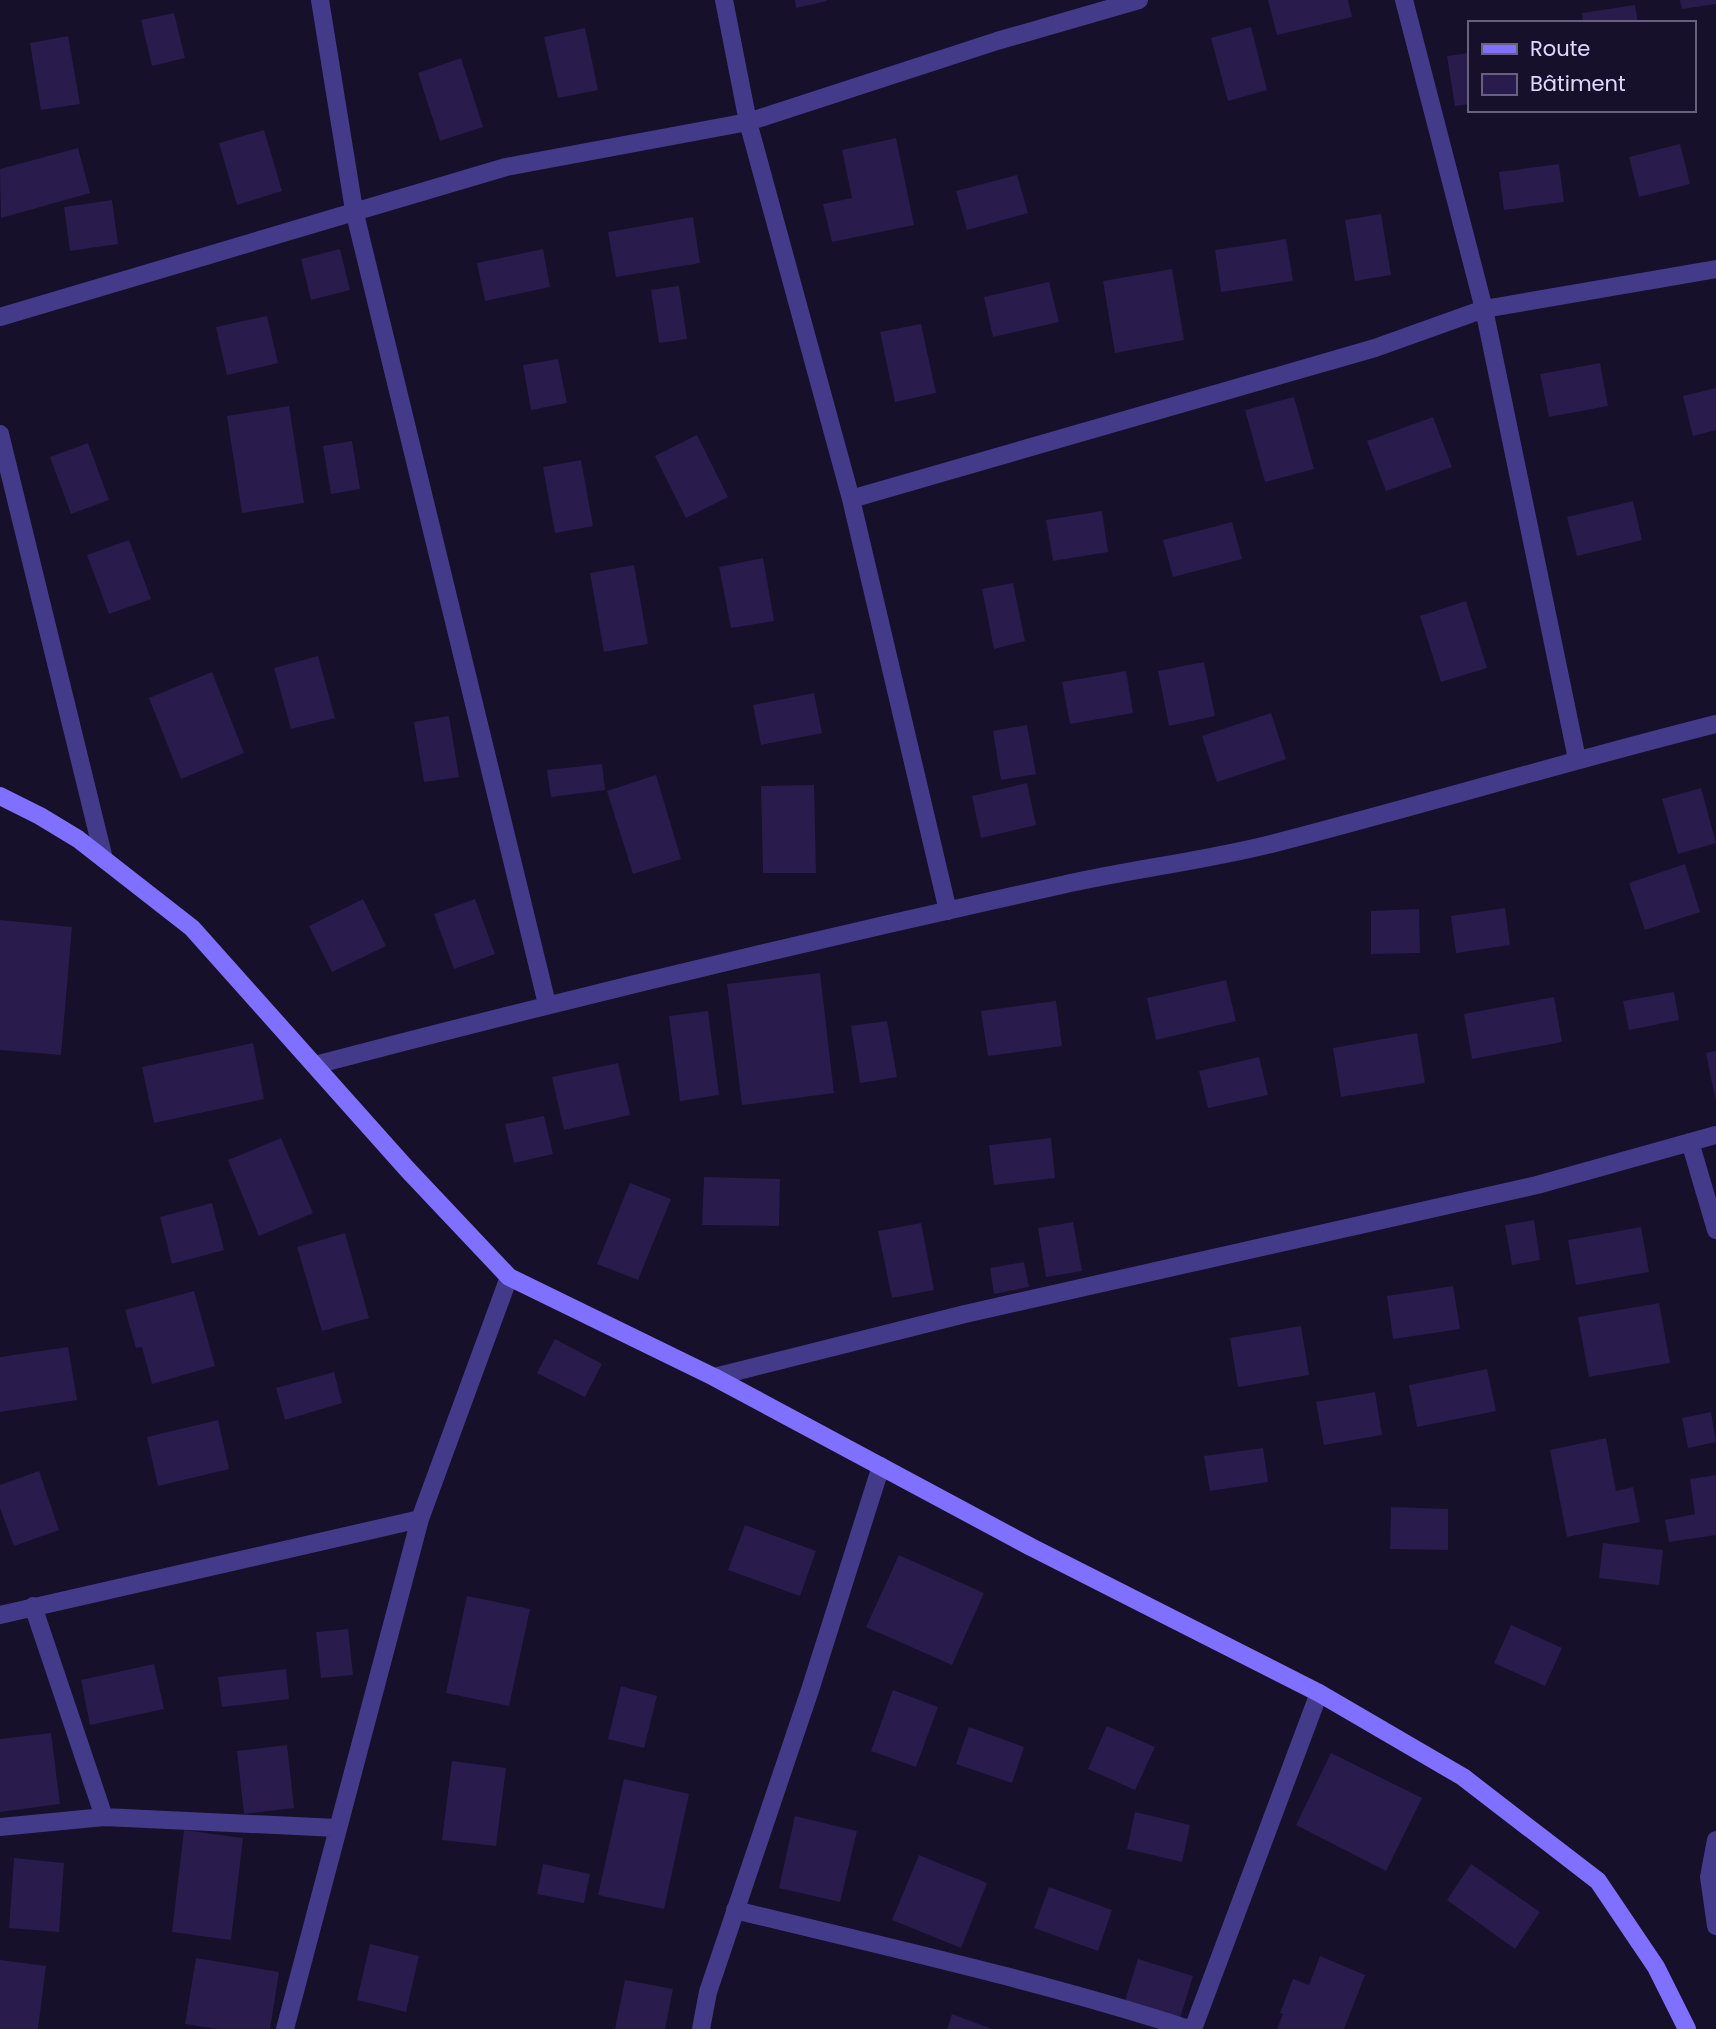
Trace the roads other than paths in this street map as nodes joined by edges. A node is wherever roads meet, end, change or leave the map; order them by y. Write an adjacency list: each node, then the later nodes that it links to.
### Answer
1 (320, 0): 6 (street)
2 (724, 0): 5 (street)
3 (1139, 0): 5 (street)
4 (1404, 0): 8 (street)
5 (748, 122): 6 (street); 11 (street)
6 (354, 211): 9 (street); 17 (street)
7 (1716, 270): 8 (street)
8 (1484, 309): 11 (street); 13 (street)
9 (0, 317)
10 (0, 434): 15 (street)
11 (851, 499): 16 (street)
12 (1716, 724): 13 (street)
13 (1577, 759): 16 (street)
14 (0, 796): 15 (street)
15 (104, 859): 18 (street)
16 (948, 911): 17 (street)
17 (547, 1004): 18 (street)
18 (315, 1065): 22 (street)
19 (1716, 1135): 20 (street)
20 (1689, 1142): 21 (street); 23 (street)
21 (1716, 1230)
22 (509, 1277): 23 (street); 25 (street)
23 (715, 1377): 24 (street)
24 (881, 1466): 28 (street); 33 (street)
25 (420, 1519): 26 (street); 31 (street)
26 (33, 1606): 27 (street); 29 (street)
27 (0, 1615)
28 (1319, 1693): 37 (street); 38 (street)
29 (104, 1817): 30 (street); 31 (street)
30 (0, 1827)
31 (337, 1828): 35 (street)
32 (1716, 1840): 34 (street)
33 (735, 1910): 36 (street); 37 (street)
34 (1716, 1926)
35 (285, 2029)
36 (701, 2029)
37 (1191, 2029)
38 (1687, 2029)

